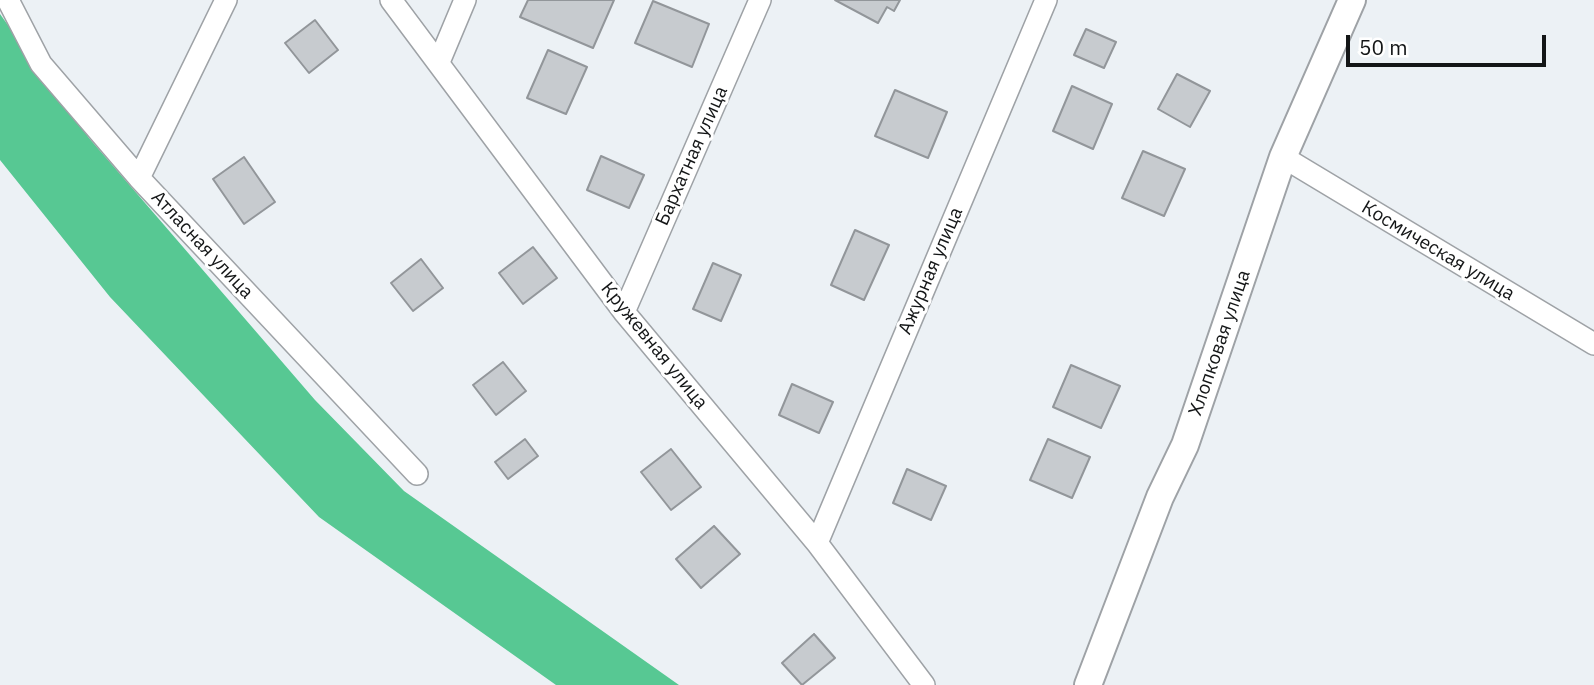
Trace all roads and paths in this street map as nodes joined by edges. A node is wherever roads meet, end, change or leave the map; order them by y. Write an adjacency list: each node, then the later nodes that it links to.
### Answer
1 (8, 0): 10 (street, Атласная улица)
2 (226, 0): 10 (street)
3 (391, 0): 8 (street, Кружевная улица)
4 (465, 0): 8 (street)
5 (760, 0): 11 (street, Бархатная улица)
6 (1045, 0): 14 (street, Ажурная улица)
7 (1352, 0): 9 (street, Хлопковая улица)
8 (439, 62): 11 (street, Кружевная улица)
9 (1283, 157): 12 (street, Космическая улица); 16 (street, Хлопковая улица)
10 (139, 178): 13 (street, Атласная улица)
11 (624, 312): 14 (street, Кружевная улица)
12 (1594, 344)
13 (416, 474)
14 (817, 543): 15 (street, Кружевная улица)
15 (924, 685)
16 (1088, 685)

